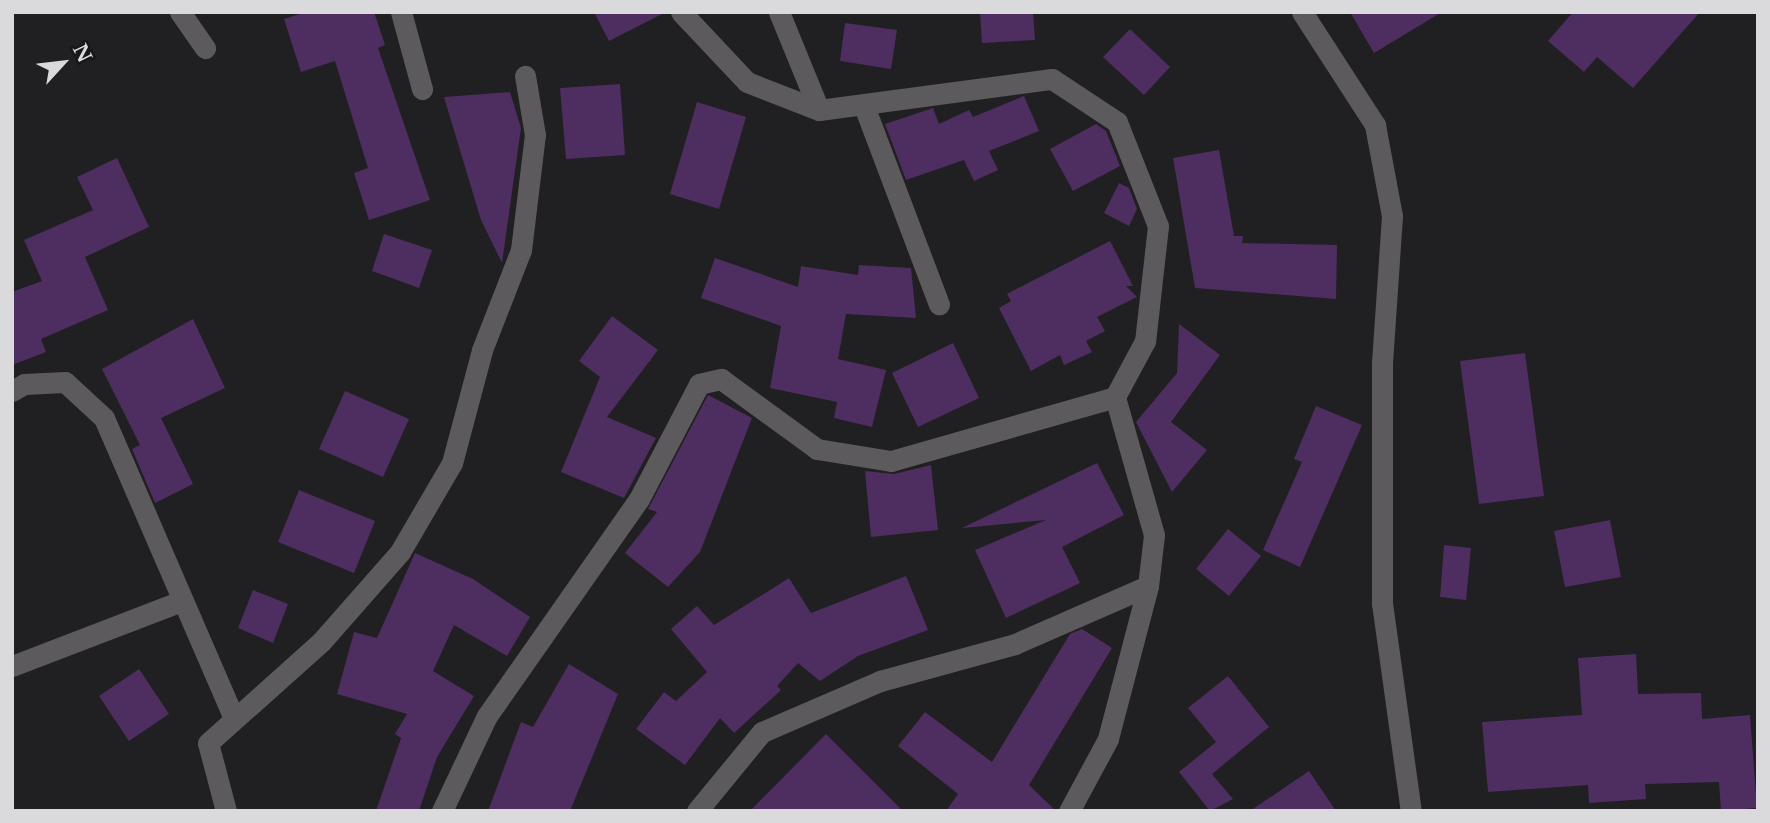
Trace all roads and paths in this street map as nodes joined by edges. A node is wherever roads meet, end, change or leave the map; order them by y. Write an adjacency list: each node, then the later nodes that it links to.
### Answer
1 (180, 12): 6 (street)
2 (401, 12): 8 (street)
3 (681, 12): 10 (street)
4 (779, 12): 10 (street)
5 (1302, 12): 22 (street)
6 (205, 48)
7 (525, 76): 17 (street)
8 (422, 89)
9 (864, 106): 10 (street); 11 (street); 13 (street)
10 (819, 110)
11 (939, 304)
12 (12, 391): 15 (street)
13 (1115, 397): 14 (street); 19 (street)
14 (1148, 586): 20 (street); 21 (street)
15 (178, 602): 16 (street); 17 (street)
16 (12, 666)
17 (234, 718): 18 (street)
18 (226, 811)
19 (442, 811)
20 (697, 811)
21 (1069, 811)
22 (1411, 811)

